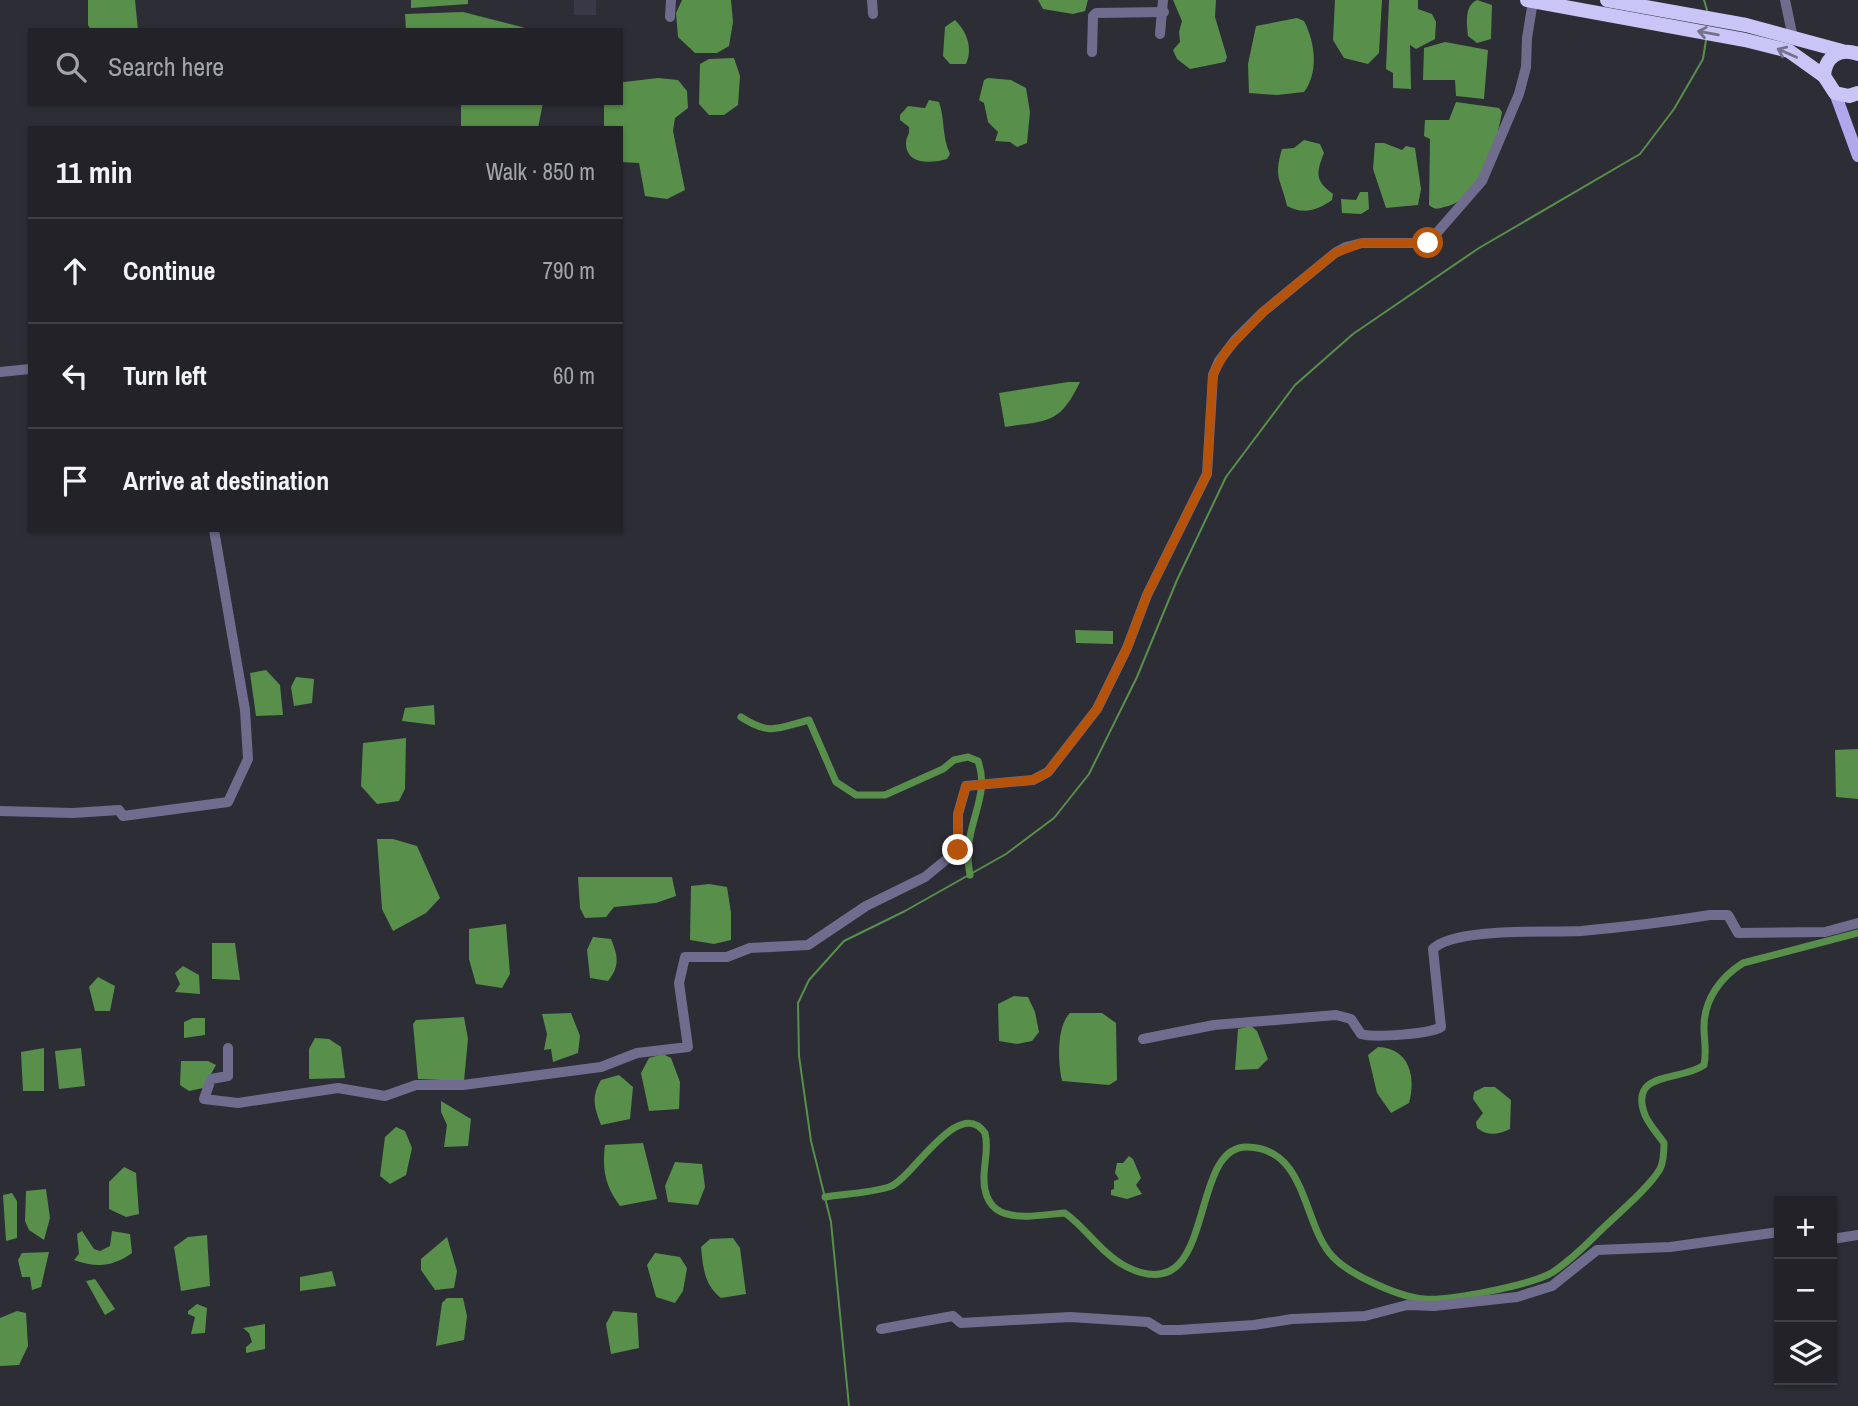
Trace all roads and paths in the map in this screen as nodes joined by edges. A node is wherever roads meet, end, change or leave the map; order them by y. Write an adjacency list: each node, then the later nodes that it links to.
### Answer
1 (671, 0): 10 (street)
2 (872, 0): 9 (street)
3 (1163, 0): 8 (street)
4 (1607, 0): 11 (highway)
5 (1785, 0): 14 (street)
6 (1530, 1): 7 (highway); 28 (street)
7 (1553, 2): 11 (highway)
8 (1164, 12): 13 (street); 16 (street)
9 (873, 13)
10 (670, 17)
11 (1674, 20): 12 (highway)
12 (1745, 32): 14 (highway); 18 (highway, one-way to 12)
13 (1160, 34)
14 (1793, 38): 15 (highway)
15 (1842, 51): 17 (highway); 18 (highway)
16 (1092, 52)
17 (1858, 54)
18 (1824, 76): 19 (highway)
19 (1835, 93): 20 (highway); 21 (main road)
20 (1858, 93)
21 (1858, 156)
22 (28, 369): 23 (street)
23 (0, 372)
24 (214, 532): 25 (street)
25 (0, 811)
26 (1858, 923): 27 (street)
27 (1143, 1039)
28 (228, 1048)
29 (1774, 1234): 32 (street)
30 (1858, 1235): 31 (street)
31 (1837, 1238)
32 (881, 1329)

